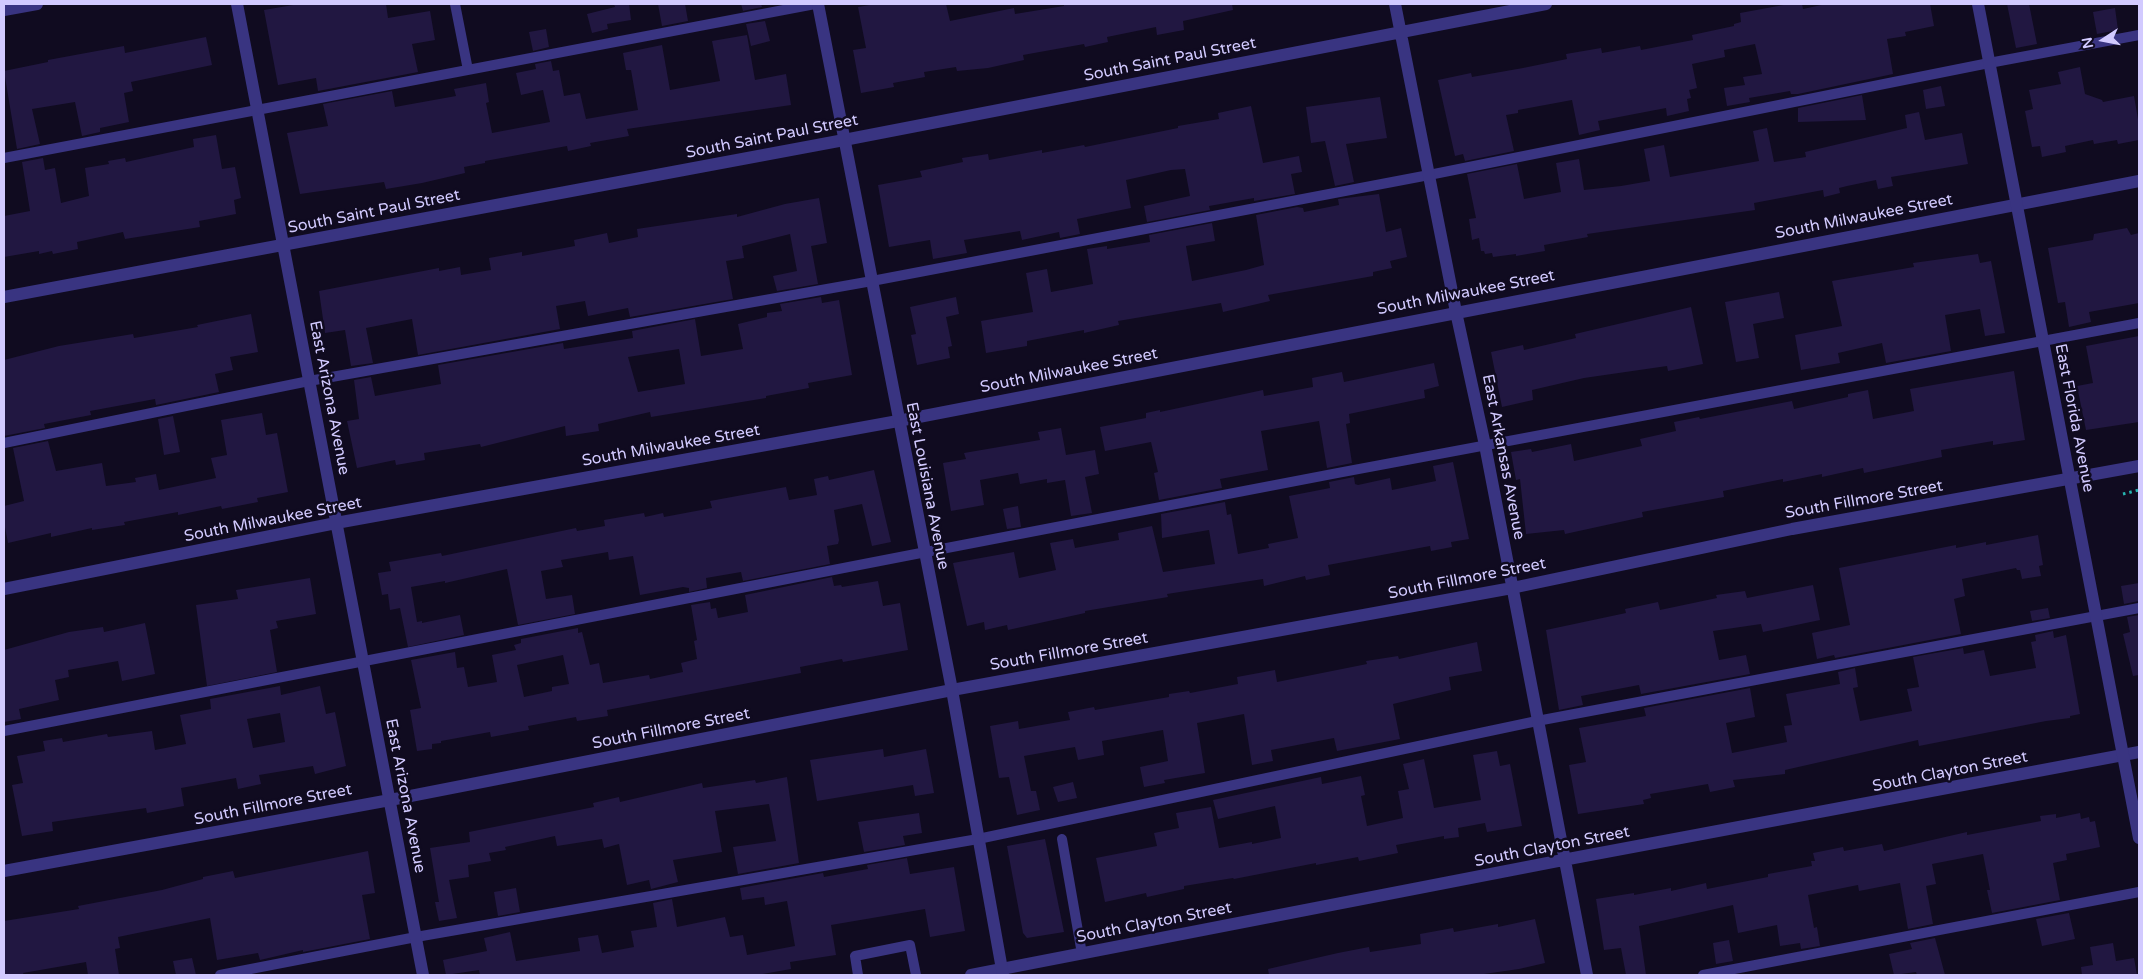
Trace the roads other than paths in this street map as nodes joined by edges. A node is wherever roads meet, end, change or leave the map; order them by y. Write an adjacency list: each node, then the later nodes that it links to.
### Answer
1 (37, 4): 8 (street)
2 (237, 4): 13 (street, East Arizona Avenue)
3 (455, 4): 12 (lane)
4 (816, 4): 12 (lane); 14 (street, East Louisiana Avenue)
5 (1395, 4): 9 (street, East Arkansas Avenue)
6 (1546, 4): 9 (street, South Saint Paul Street)
7 (1978, 4): 11 (street, East Florida Avenue)
8 (4, 10)
9 (1401, 32): 14 (street, South Saint Paul Street); 16 (street, East Arkansas Avenue)
10 (2139, 35): 11 (lane)
11 (1989, 62): 16 (lane); 18 (street, East Florida Avenue)
12 (468, 70): 13 (lane)
13 (257, 110): 15 (lane); 19 (street, East Arizona Avenue)
14 (844, 140): 19 (street, South Saint Paul Street); 20 (street, East Louisiana Avenue)
15 (4, 158)
16 (1429, 175): 20 (lane); 22 (street, East Arkansas Avenue)
17 (2139, 181): 18 (street, South Milwaukee Street)
18 (2016, 204): 22 (street, South Milwaukee Street); 24 (street, East Florida Avenue)
19 (283, 246): 21 (street, South Saint Paul Street); 25 (street, East Arizona Avenue)
20 (872, 281): 25 (lane); 26 (street, East Louisiana Avenue)
21 (4, 297)
22 (1456, 312): 26 (street, South Milwaukee Street); 28 (street, East Arkansas Avenue)
23 (2139, 323): 24 (lane)
24 (2043, 340): 28 (lane); 30 (street, East Florida Avenue)
25 (309, 381): 27 (lane); 31 (street, East Arizona Avenue)
26 (898, 421): 31 (street, South Milwaukee Street); 32 (street, East Louisiana Avenue)
27 (4, 443)
28 (1486, 445): 32 (lane); 33 (street, East Arkansas Avenue)
29 (2139, 466): 30 (street, South Fillmore Street)
30 (2070, 479): 33 (street, South Fillmore Street); 36 (street, East Florida Avenue)
31 (336, 523): 34 (street, South Milwaukee Street); 37 (street, East Arizona Avenue)
32 (924, 553): 37 (lane); 38 (street, East Louisiana Avenue)
33 (1512, 588): 38 (street, South Fillmore Street); 39 (street, East Arkansas Avenue)
34 (4, 589)
35 (2139, 608): 36 (lane)
36 (2096, 616): 39 (lane); 42 (street, East Florida Avenue)
37 (364, 664): 40 (lane); 43 (street, East Arizona Avenue)
38 (952, 690): 43 (street, South Fillmore Street); 45 (street, East Louisiana Avenue)
39 (1537, 722): 45 (lane); 47 (street, East Arkansas Avenue)
40 (4, 731)
41 (2139, 752): 42 (street, South Clayton Street)
42 (2123, 755): 44 (street, East Florida Avenue); 47 (street, South Clayton Street)
43 (390, 800): 48 (street, South Fillmore Street); 50 (street, East Arizona Avenue)
44 (2139, 838)
45 (978, 839): 50 (lane); 52 (street, East Louisiana Avenue)
46 (1062, 839): 51 (lane)
47 (1563, 860): 51 (street, South Clayton Street); 58 (street, East Arkansas Avenue)
48 (4, 872)
49 (2139, 892): 59 (lane)
50 (416, 937): 53 (lane); 54 (street, East Arizona Avenue)
51 (1082, 954): 52 (street, South Clayton Street)
52 (1002, 972): 57 (street, South Clayton Street)
53 (220, 975)
54 (423, 975)
55 (858, 975): 56 (lane)
56 (916, 975)
57 (971, 975)
58 (1587, 975)
59 (1703, 975)

